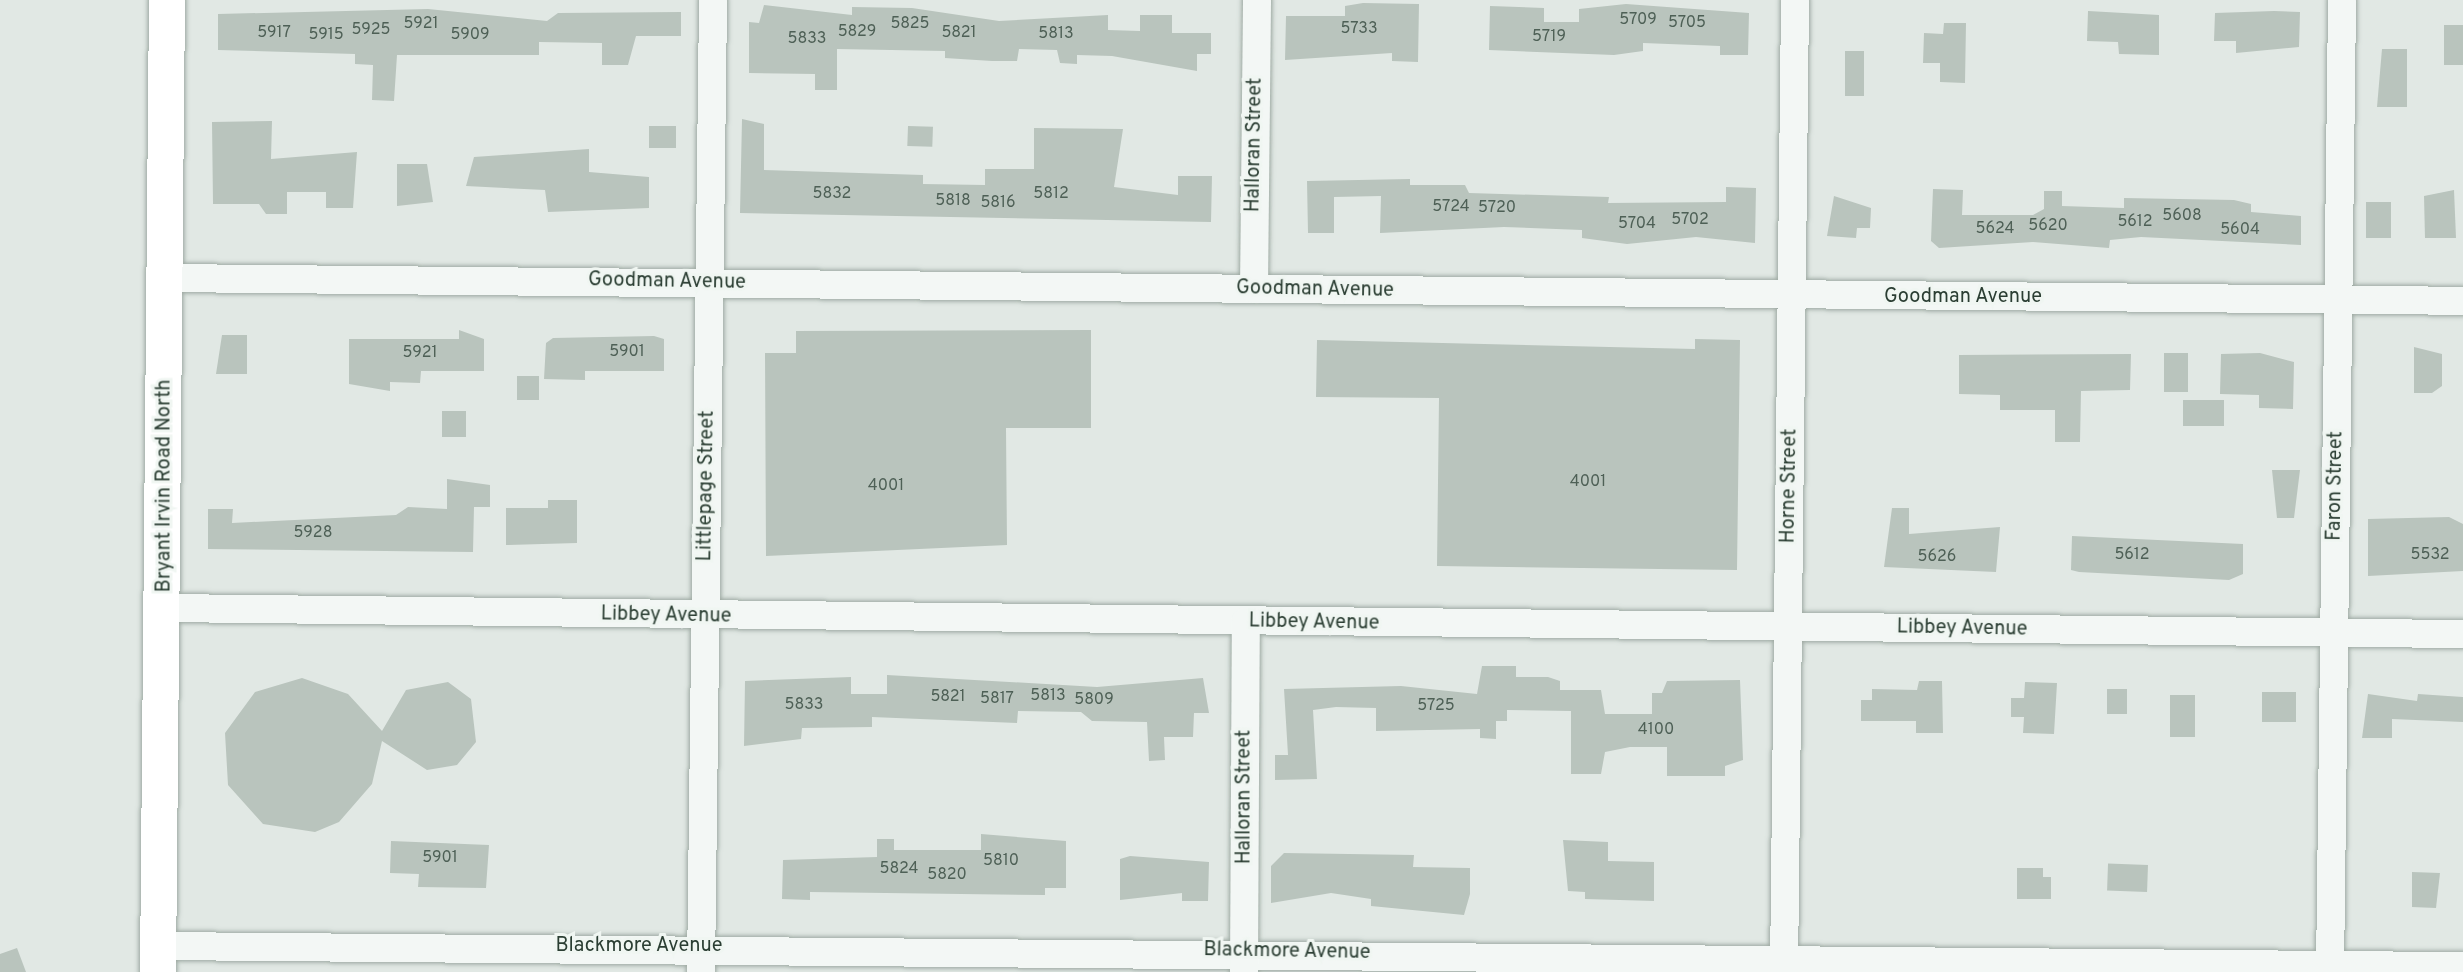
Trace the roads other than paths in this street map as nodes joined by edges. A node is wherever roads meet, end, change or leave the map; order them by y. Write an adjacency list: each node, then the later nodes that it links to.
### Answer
1 (167, 0): 6 (main road, Bryant Irvin Road North)
2 (713, 0): 7 (street, Littlepage Street)
3 (1257, 0): 8 (street, Halloran Street)
4 (1795, 0): 9 (street, Horne Street)
5 (2342, 0): 10 (street, Faron Street)
6 (166, 278): 7 (street, Goodman Avenue); 12 (main road, Bryant Irvin Road North)
7 (709, 283): 8 (street, Goodman Avenue); 13 (street, Littlepage Street)
8 (1254, 289): 9 (street, Goodman Avenue)
9 (1792, 295): 10 (street, Goodman Avenue); 15 (street, Horne Street)
10 (2338, 299): 11 (street, Goodman Avenue); 16 (street, Faron Street)
11 (2463, 301)
12 (164, 608): 13 (street, Libbey Avenue); 18 (main road, Bryant Irvin Road North)
13 (706, 616): 14 (street, Libbey Avenue); 19 (street, Littlepage Street)
14 (1246, 622): 15 (street, Libbey Avenue); 20 (street, Halloran Street)
15 (1788, 627): 16 (street, Libbey Avenue); 21 (street, Horne Street)
16 (2334, 633): 17 (street, Libbey Avenue); 23 (street, Faron Street)
17 (2463, 634)
18 (158, 959): 19 (street, Blackmore Avenue)
19 (701, 959): 20 (street, Blackmore Avenue)
20 (1244, 962): 21 (street, Blackmore Avenue)
21 (1784, 965): 23 (street, Blackmore Avenue)
22 (2463, 966): 23 (street, Blackmore Avenue)
23 (2330, 968)

